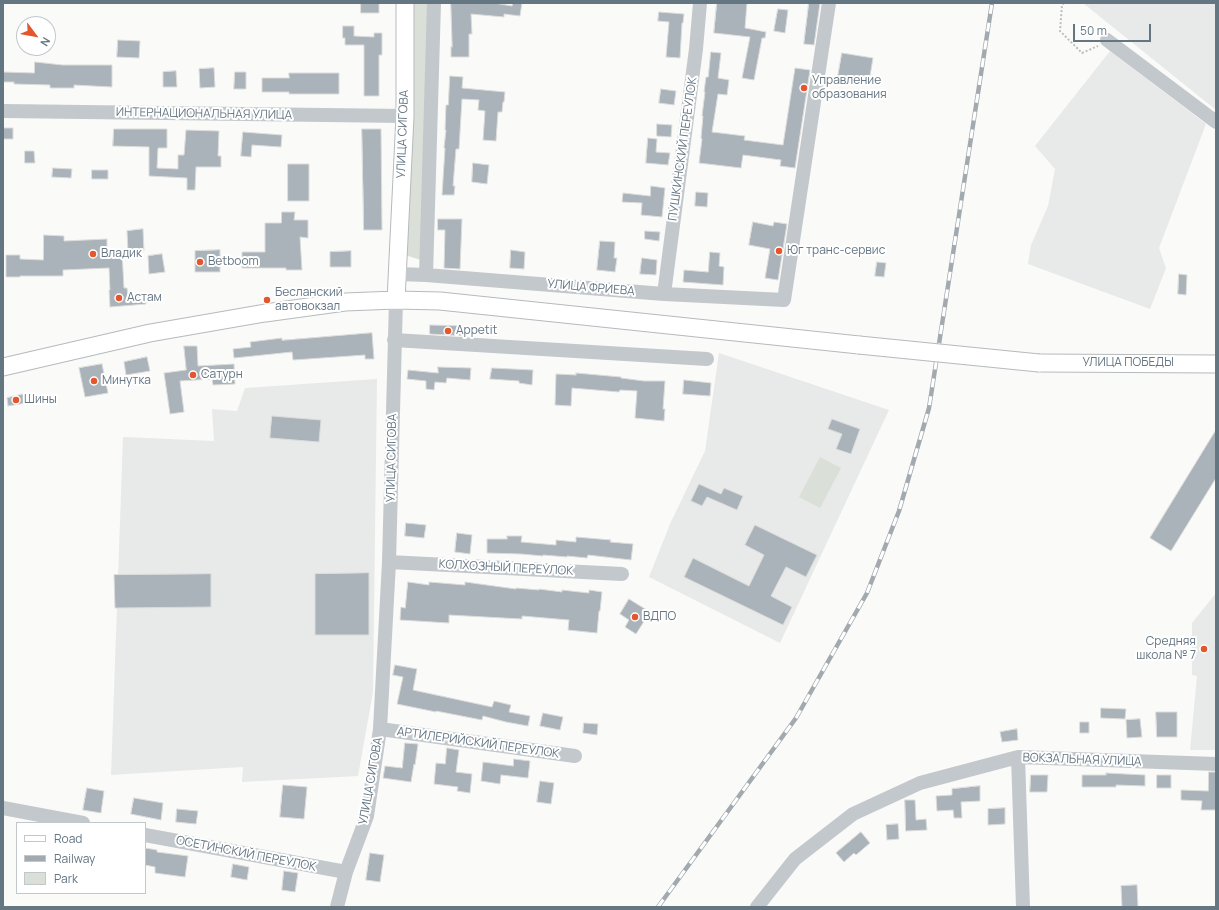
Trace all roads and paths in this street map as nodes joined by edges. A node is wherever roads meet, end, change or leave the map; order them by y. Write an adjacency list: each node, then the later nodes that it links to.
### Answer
1 (405, 3): 8 (main road, УЛИЦА СИГОВА)
2 (434, 3): 11 (street)
3 (700, 3): 12 (street, ПУШКИНСКИЙ ПЕРЕУЛОК)
4 (829, 3): 12 (street, УЛИЦА ФРИЕВА)
5 (1064, 3): 6 (path)
6 (1107, 40): 9 (street)
7 (3, 111): 8 (street, ИНТЕРНАЦИОНАЛЬНАЯ УЛИЦА)
8 (405, 116): 10 (main road, УЛИЦА СИГОВА)
9 (1216, 122)
10 (398, 274): 11 (street, УЛИЦА ФРИЕВА); 13 (main road, УЛИЦА СИГОВА)
11 (426, 275): 12 (street, УЛИЦА ФРИЕВА)
12 (664, 294)
13 (396, 300): 14 (street, УЛИЦА СИГОВА); 16 (main road, УЛИЦА ПОБЕДЫ, bridge); 17 (main road, УЛИЦА ПОБЕДЫ)
14 (394, 340): 15 (street); 18 (street, УЛИЦА СИГОВА)
15 (707, 359)
16 (1216, 364)
17 (3, 367)
18 (389, 562): 19 (street, КОЛХОЗНЫЙ ПЕРЕУЛОК); 20 (street, УЛИЦА СИГОВА)
19 (622, 574)
20 (380, 729): 21 (street, АРТИЛЕРИЙСКИЙ ПЕРЕУЛОК); 27 (street, УЛИЦА СИГОВА)
21 (575, 756)
22 (1018, 757): 23 (street, ВОКЗАЛЬНАЯ УЛИЦА); 29 (street, ВОКЗАЛЬНАЯ УЛИЦА); 30 (street)
23 (1216, 764)
24 (3, 808): 25 (street)
25 (78, 822)
26 (146, 835): 27 (street, ОСЕТИНСКИЙ ПЕРЕУЛОК)
27 (346, 872): 28 (street, УЛИЦА СИГОВА)
28 (337, 907)
29 (757, 907)
30 (1023, 907)

